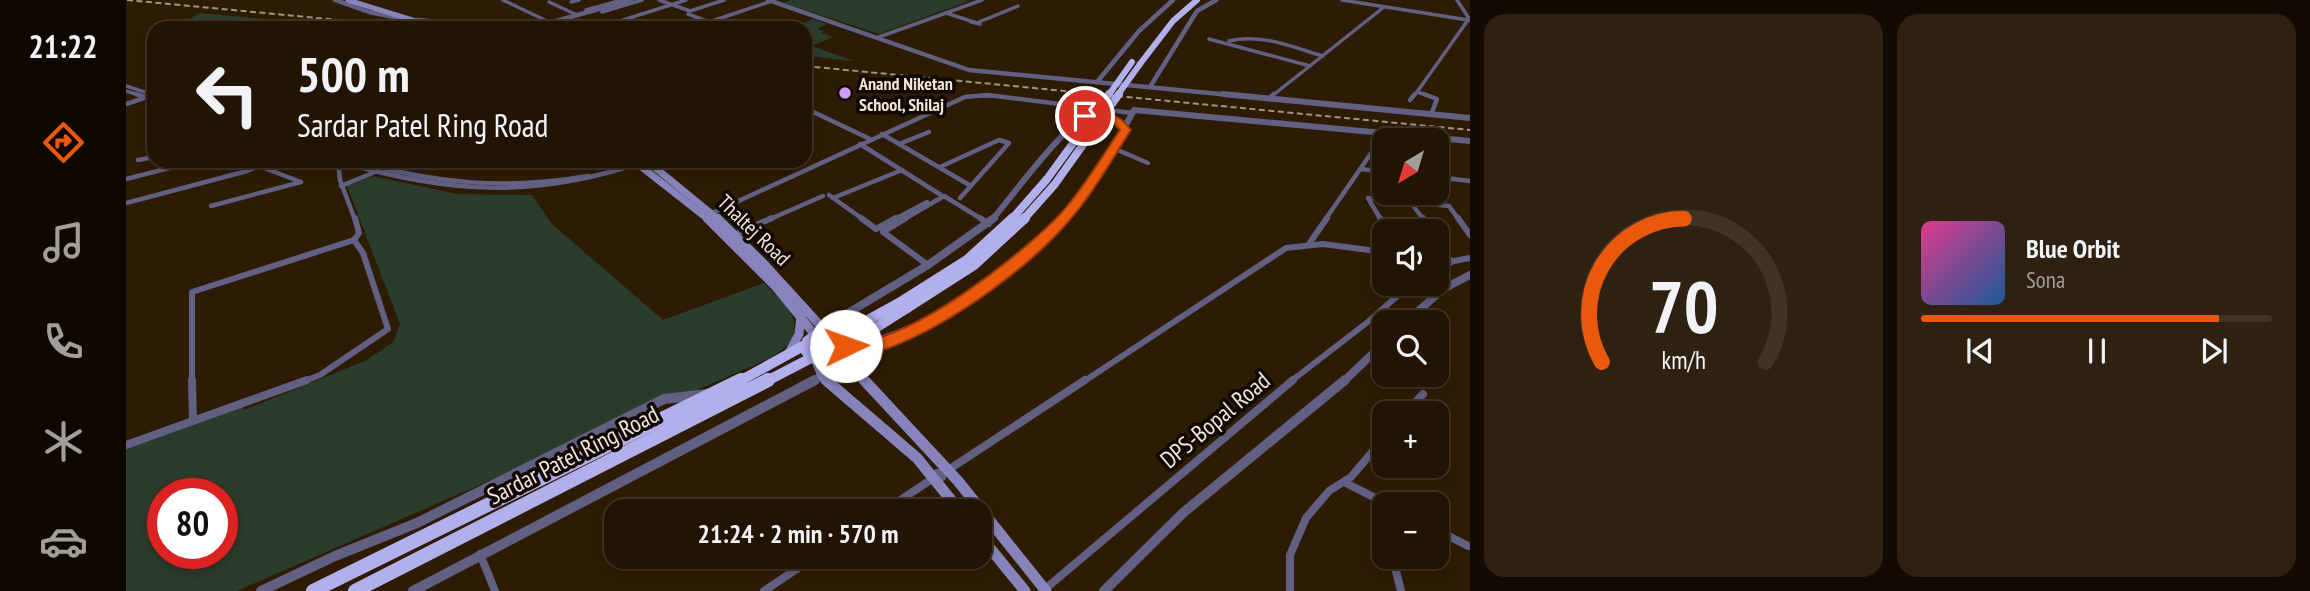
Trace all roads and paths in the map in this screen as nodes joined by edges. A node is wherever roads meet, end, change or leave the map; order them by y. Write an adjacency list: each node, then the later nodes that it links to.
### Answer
1 (337, 0): 29 (street); 31 (main road, bridge)
2 (351, 0): 29 (street); 32 (main road, bridge)
3 (503, 0): 34 (street)
4 (579, 0): 20 (street)
5 (622, 0): 24 (street)
6 (631, 0): 28 (street)
7 (642, 0): 25 (street)
8 (659, 0): 21 (street)
9 (686, 0): 21 (street)
10 (724, 0): 26 (street)
11 (982, 0): 27 (street)
12 (1173, 0): 44 (street)
13 (1189, 0): 113 (highway, bridge)
14 (1197, 0): 113 (highway, bridge)
15 (1216, 0): 46 (street)
16 (1342, 0): 23 (street)
17 (1457, 0): 30 (street)
18 (770, 1): 38 (street); 39 (street)
19 (549, 2): 28 (street)
20 (571, 2)
21 (672, 4): 26 (street); 36 (street)
22 (1018, 6): 27 (street)
23 (1384, 7): 30 (street); 42 (street)
24 (586, 10)
25 (602, 12)
26 (687, 13): 37 (street)
27 (946, 13): 39 (street)
28 (577, 15): 35 (street)
29 (416, 20): 33 (street)
30 (1469, 20): 49 (street)
31 (404, 21)
32 (416, 21)
33 (427, 21)
34 (547, 21)
35 (558, 21)
36 (620, 21)
37 (707, 21)
38 (712, 21)
39 (879, 37): 44 (street)
40 (1209, 38): 43 (street)
41 (1229, 41): 42 (street)
42 (1323, 56): 43 (street)
43 (1310, 66): 51 (street)
44 (1097, 82): 46 (street)
45 (126, 86): 48 (street)
46 (1150, 87): 51 (street)
47 (126, 91): 50 (street)
48 (147, 92)
49 (1416, 92): 52 (street); 56 (street)
50 (145, 97): 53 (street)
51 (1268, 99): 56 (street)
52 (1409, 100)
53 (126, 104)
54 (812, 111): 62 (street)
55 (1133, 112): 58 (street); 60 (street); 61 (street)
56 (1431, 114): 57 (street)
57 (1470, 118)
58 (1125, 130): 67 (street); 100 (street, Sardar Patel Ring Road)
59 (929, 132): 66 (street)
60 (1372, 132)
61 (882, 134): 62 (street); 66 (street)
62 (870, 139): 65 (street)
63 (1449, 139): 64 (street)
64 (1470, 141)
65 (860, 144): 74 (street); 86 (street)
66 (900, 144): 75 (street)
67 (1114, 148): 73 (street); 117 (street)
68 (1372, 152): 69 (street)
69 (1369, 157): 71 (street); 85 (street)
70 (147, 158): 72 (street)
71 (1372, 158)
72 (138, 160)
73 (1148, 163)
74 (812, 166)
75 (940, 167): 93 (street); 93 (street)
76 (169, 168): 90 (street)
77 (253, 168): 96 (street)
78 (265, 168): 98 (street)
79 (338, 168): 92 (street)
80 (362, 168): 88 (street)
81 (384, 168): 82 (street)
82 (627, 168): 88 (street)
83 (649, 168): 99 (main road, Thaltej Road)
84 (809, 168): 99 (street)
85 (1361, 169): 87 (street); 104 (street)
86 (902, 170): 94 (street); 94 (street)
87 (1372, 170)
88 (375, 172): 92 (street)
89 (1449, 178): 91 (street)
90 (126, 179)
91 (1470, 181)
92 (341, 186): 103 (street)
93 (971, 186): 95 (street)
94 (828, 197): 101 (street)
95 (960, 198)
96 (126, 203)
97 (1436, 205): 102 (street)
98 (211, 206)
99 (710, 214): 101 (main road, Thaltej Road); 115 (main road)
100 (989, 224): 110 (street, Sardar Patel Ring Road); 110 (street)
101 (736, 234): 116 (main road, Thaltej Road)
102 (1470, 235)
103 (354, 240): 124 (street); 124 (street)
104 (1309, 244): 105 (street); 127 (street)
105 (1372, 251)
106 (1470, 258): 108 (street)
107 (1449, 261): 108 (street)
108 (1452, 262): 109 (street)
109 (1449, 263)
110 (928, 265): 116 (street, Sardar Patel Ring Road)
111 (1470, 275): 114 (street)
112 (1398, 296): 139 (street, DPS-Bopal Road)
113 (903, 305): 116 (highway); 117 (highway)
114 (1419, 310)
115 (802, 316): 116 (main road); 118 (main road)
116 (817, 344): 117 (highway); 117 (highway); 118 (highway, Sardar Patel Ring Road); 120 (main road); 142 (highway, Sardar Patel Ring Road)
117 (845, 351): 127 (main road)
118 (788, 355): 121 (highway, Sardar Patel Ring Road)
119 (1372, 355): 146 (street)
120 (822, 376): 127 (main road); 135 (street, Sardar Patel Ring Road)
121 (712, 394): 140 (street, Sardar Patel Ring Road); 141 (highway, Sardar Patel Ring Road)
122 (1423, 394): 123 (street)
123 (1417, 401)
124 (193, 421): 125 (street)
125 (126, 445)
126 (1372, 452): 128 (street)
127 (940, 475): 130 (street); 131 (main road); 139 (main road)
128 (1344, 482): 129 (street); 147 (street)
129 (1372, 496)
130 (903, 499)
131 (953, 499)
132 (1449, 536): 133 (street)
133 (1468, 546)
134 (992, 551): 145 (main road)
135 (480, 554): 143 (street, Sardar Patel Ring Road); 144 (street)
136 (798, 569): 138 (street)
137 (1396, 571): 148 (street)
138 (768, 590)
139 (1044, 590)
140 (261, 591)
141 (313, 591)
142 (355, 591)
143 (413, 591)
144 (495, 591)
145 (1025, 591)
146 (1104, 591)
147 (1290, 591)
148 (1401, 591)

